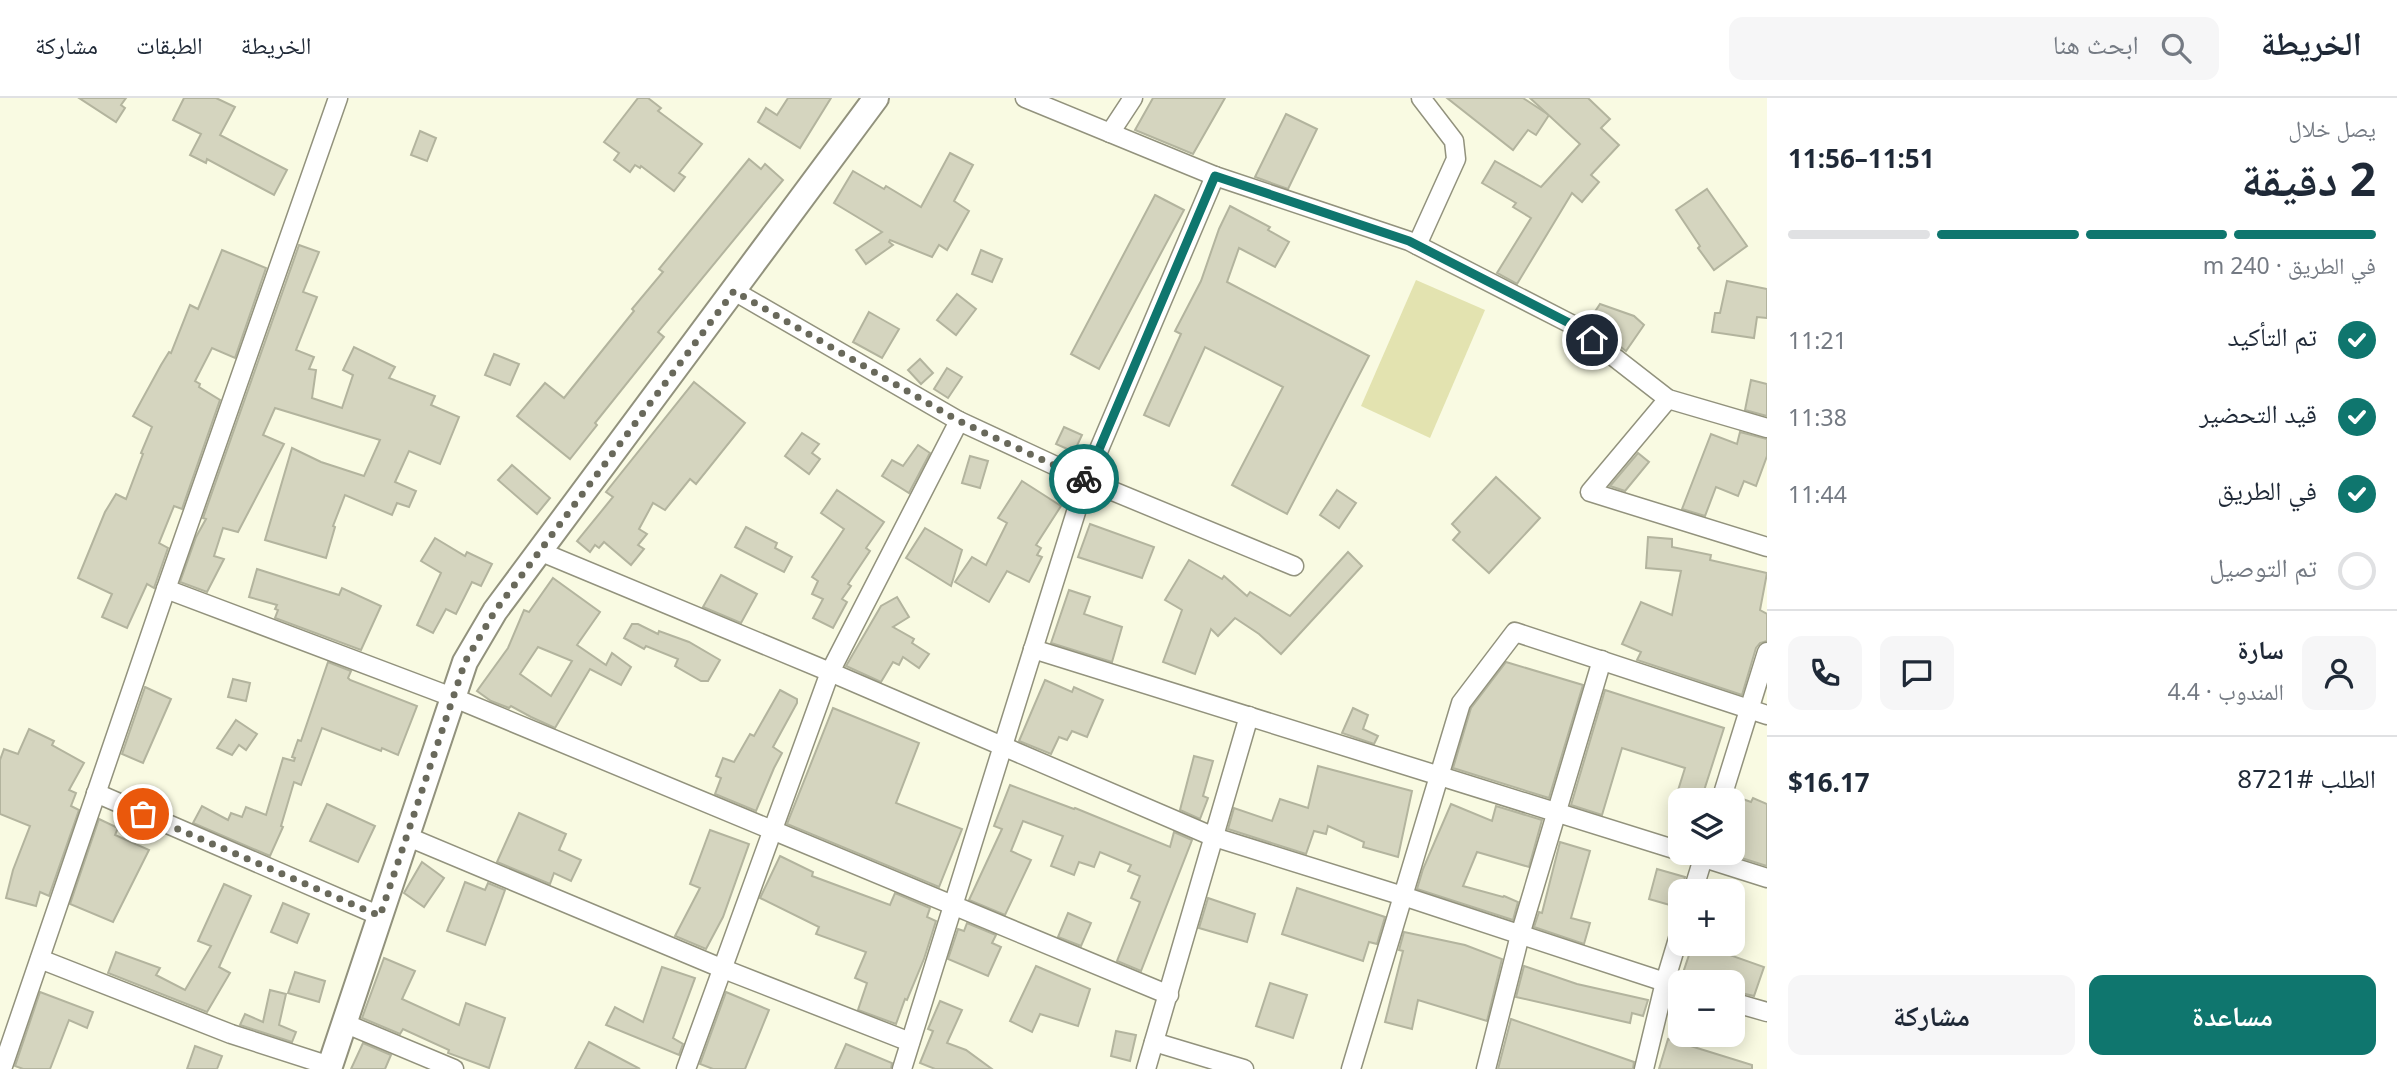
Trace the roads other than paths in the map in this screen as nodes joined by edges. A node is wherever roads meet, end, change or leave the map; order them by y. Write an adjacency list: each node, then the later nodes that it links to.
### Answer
1 (338, 98): 17 (street)
2 (876, 98): 9 (street)
3 (1025, 98): 6 (street)
4 (1133, 98): 6 (street)
5 (1421, 98): 8 (street)
6 (1110, 133): 7 (street)
7 (1215, 176): 8 (street); 13 (street)
8 (1417, 245): 10 (street)
9 (734, 291): 11 (street); 15 (street)
10 (1668, 399): 12 (street); 14 (street)
11 (959, 421): 13 (street); 21 (street)
12 (1767, 428)
13 (1086, 480): 16 (street); 18 (street)
14 (1767, 547)
15 (539, 551): 21 (street); 22 (street)
16 (1294, 566)
17 (166, 589): 22 (street); 29 (street)
18 (1033, 649): 25 (street); 26 (street)
19 (1767, 652): 23 (street)
20 (1602, 660): 23 (street); 27 (street); 30 (street)
21 (830, 672): 26 (street); 31 (street)
22 (452, 697): 31 (street); 32 (street)
23 (1749, 709): 24 (street); 28 (street)
24 (1767, 715)
25 (1249, 716): 27 (street); 33 (street)
26 (1003, 747): 33 (street); 38 (street)
27 (1439, 776): 30 (street); 37 (street)
28 (1725, 788)
29 (96, 793): 39 (street); 41 (street)
30 (1557, 812): 34 (street); 40 (street)
31 (773, 831): 38 (street); 42 (street)
32 (406, 836): 39 (street); 42 (street)
33 (1214, 837): 37 (street); 44 (street)
34 (1668, 846)
35 (1731, 865): 36 (street)
36 (1767, 878)
37 (1403, 896): 40 (street); 58 (street)
38 (953, 904): 44 (street); 50 (street)
39 (380, 916): 48 (street)
40 (1520, 935): 43 (street); 59 (street)
41 (40, 959): 51 (street); 52 (street)
42 (721, 968): 50 (street); 54 (street)
43 (1668, 983)
44 (1169, 995): 49 (street)
45 (1668, 996): 60 (street)
46 (1745, 1006): 47 (street)
47 (1767, 1012)
48 (344, 1023): 51 (street); 53 (street)
49 (1154, 1041): 56 (street); 57 (street)
50 (910, 1042): 55 (street)
51 (329, 1068)
52 (2, 1069)
53 (454, 1069)
54 (686, 1069)
55 (901, 1069)
56 (1146, 1069)
57 (1244, 1069)
58 (1351, 1069)
59 (1486, 1069)
60 (1644, 1069)

